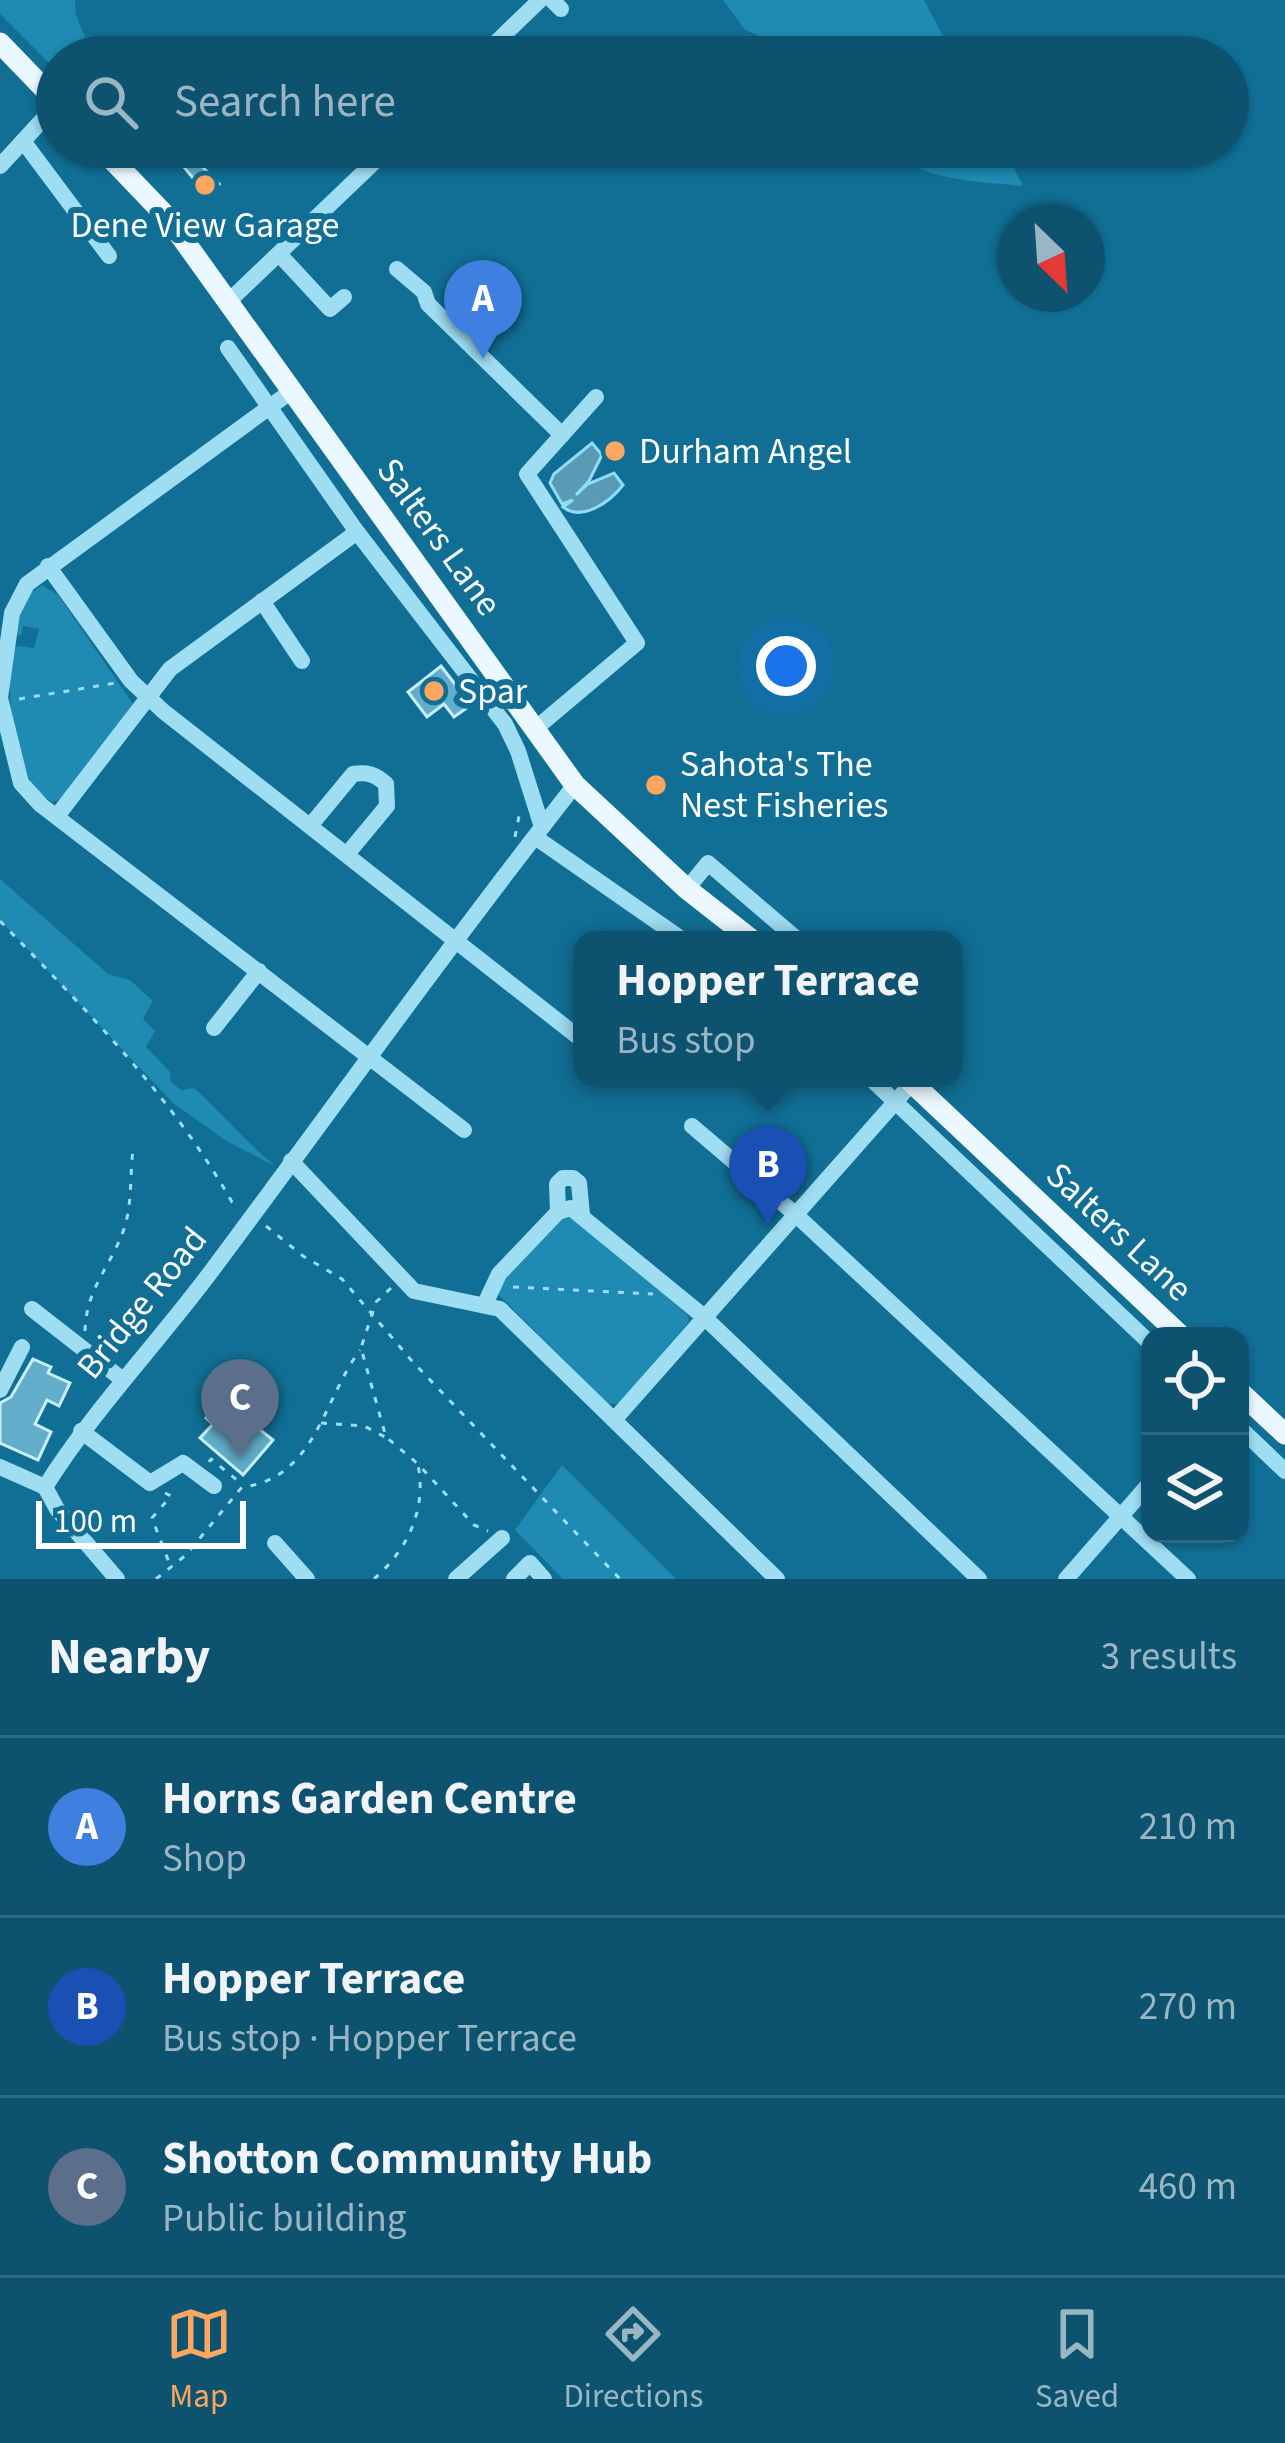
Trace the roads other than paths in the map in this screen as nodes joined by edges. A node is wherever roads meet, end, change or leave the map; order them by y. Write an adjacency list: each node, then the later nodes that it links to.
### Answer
1 (539, 0): 2 (street)
2 (503, 36)
3 (0, 43): 4 (main road)
4 (36, 81)
5 (36, 126): 6 (street)
6 (23, 141): 7 (street); 8 (street)
7 (36, 158)
8 (0, 166)
9 (43, 168): 13 (street)
10 (120, 168): 16 (main road, Salters Lane)
11 (369, 168): 12 (street)
12 (280, 255): 15 (street); 16 (street)
13 (109, 256)
14 (397, 268): 21 (street)
15 (344, 297)
16 (229, 301): 18 (main road, Salters Lane)
17 (228, 348): 20 (street)
18 (293, 390): 20 (street); 28 (main road, Salters Lane)
19 (596, 397): 21 (street)
20 (270, 405): 22 (street); 23 (street)
21 (562, 435): 28 (street)
22 (357, 532): 24 (street); 32 (street)
23 (48, 566): 26 (street); 27 (street)
24 (262, 601): 25 (street); 26 (street)
25 (302, 661)
26 (147, 694): 30 (street); 31 (street)
27 (1, 702): 30 (street)
28 (535, 729): 29 (main road, Salters Lane)
29 (575, 785): 32 (street, Bridge Road); 34 (main road, Salters Lane)
30 (57, 816): 39 (street)
31 (310, 826): 33 (street); 33 (street)
32 (538, 832): 35 (street); 38 (street, Bridge Road)
33 (348, 853): 38 (street)
34 (686, 889): 36 (main road, Salters Lane); 37 (street)
35 (671, 931)
36 (740, 931)
37 (787, 931)
38 (456, 941): 41 (street); 42 (street, Bridge Road)
39 (259, 970): 40 (street); 42 (street)
40 (214, 1028)
41 (573, 1033)
42 (369, 1056): 48 (street); 49 (street, Bridge Road)
43 (879, 1087): 46 (street)
44 (905, 1087): 46 (street)
45 (916, 1087): 56 (main road, Salters Lane)
46 (895, 1102): 51 (street); 57 (street)
47 (692, 1126): 51 (street)
48 (464, 1130)
49 (291, 1161): 53 (street); 59 (street, Bridge Road)
50 (558, 1212): 52 (street); 52 (street); 53 (street)
51 (795, 1214): 55 (street); 71 (street)
52 (582, 1215): 55 (street)
53 (488, 1295): 62 (street)
54 (32, 1309): 59 (street)
55 (704, 1316): 62 (street); 80 (street)
56 (1171, 1327)
57 (1141, 1334)
58 (22, 1347): 60 (street)
59 (123, 1380): 63 (street, Bridge Road)
60 (0, 1390)
61 (1249, 1400): 64 (main road)
62 (614, 1420): 79 (street)
63 (81, 1431): 68 (street); 69 (street, Bridge Road)
64 (1285, 1434)
65 (1247, 1435): 67 (street)
66 (0, 1467): 69 (street)
67 (1285, 1471)
68 (214, 1486)
69 (45, 1487): 74 (street)
70 (1141, 1493): 71 (street)
71 (1121, 1516): 81 (street); 82 (street)
72 (502, 1538): 76 (street)
73 (274, 1543): 75 (street)
74 (107, 1575)
75 (307, 1579)
76 (456, 1579)
77 (514, 1579): 78 (street)
78 (544, 1579)
79 (776, 1579)
80 (980, 1579)
81 (1066, 1579)
82 (1188, 1579)

